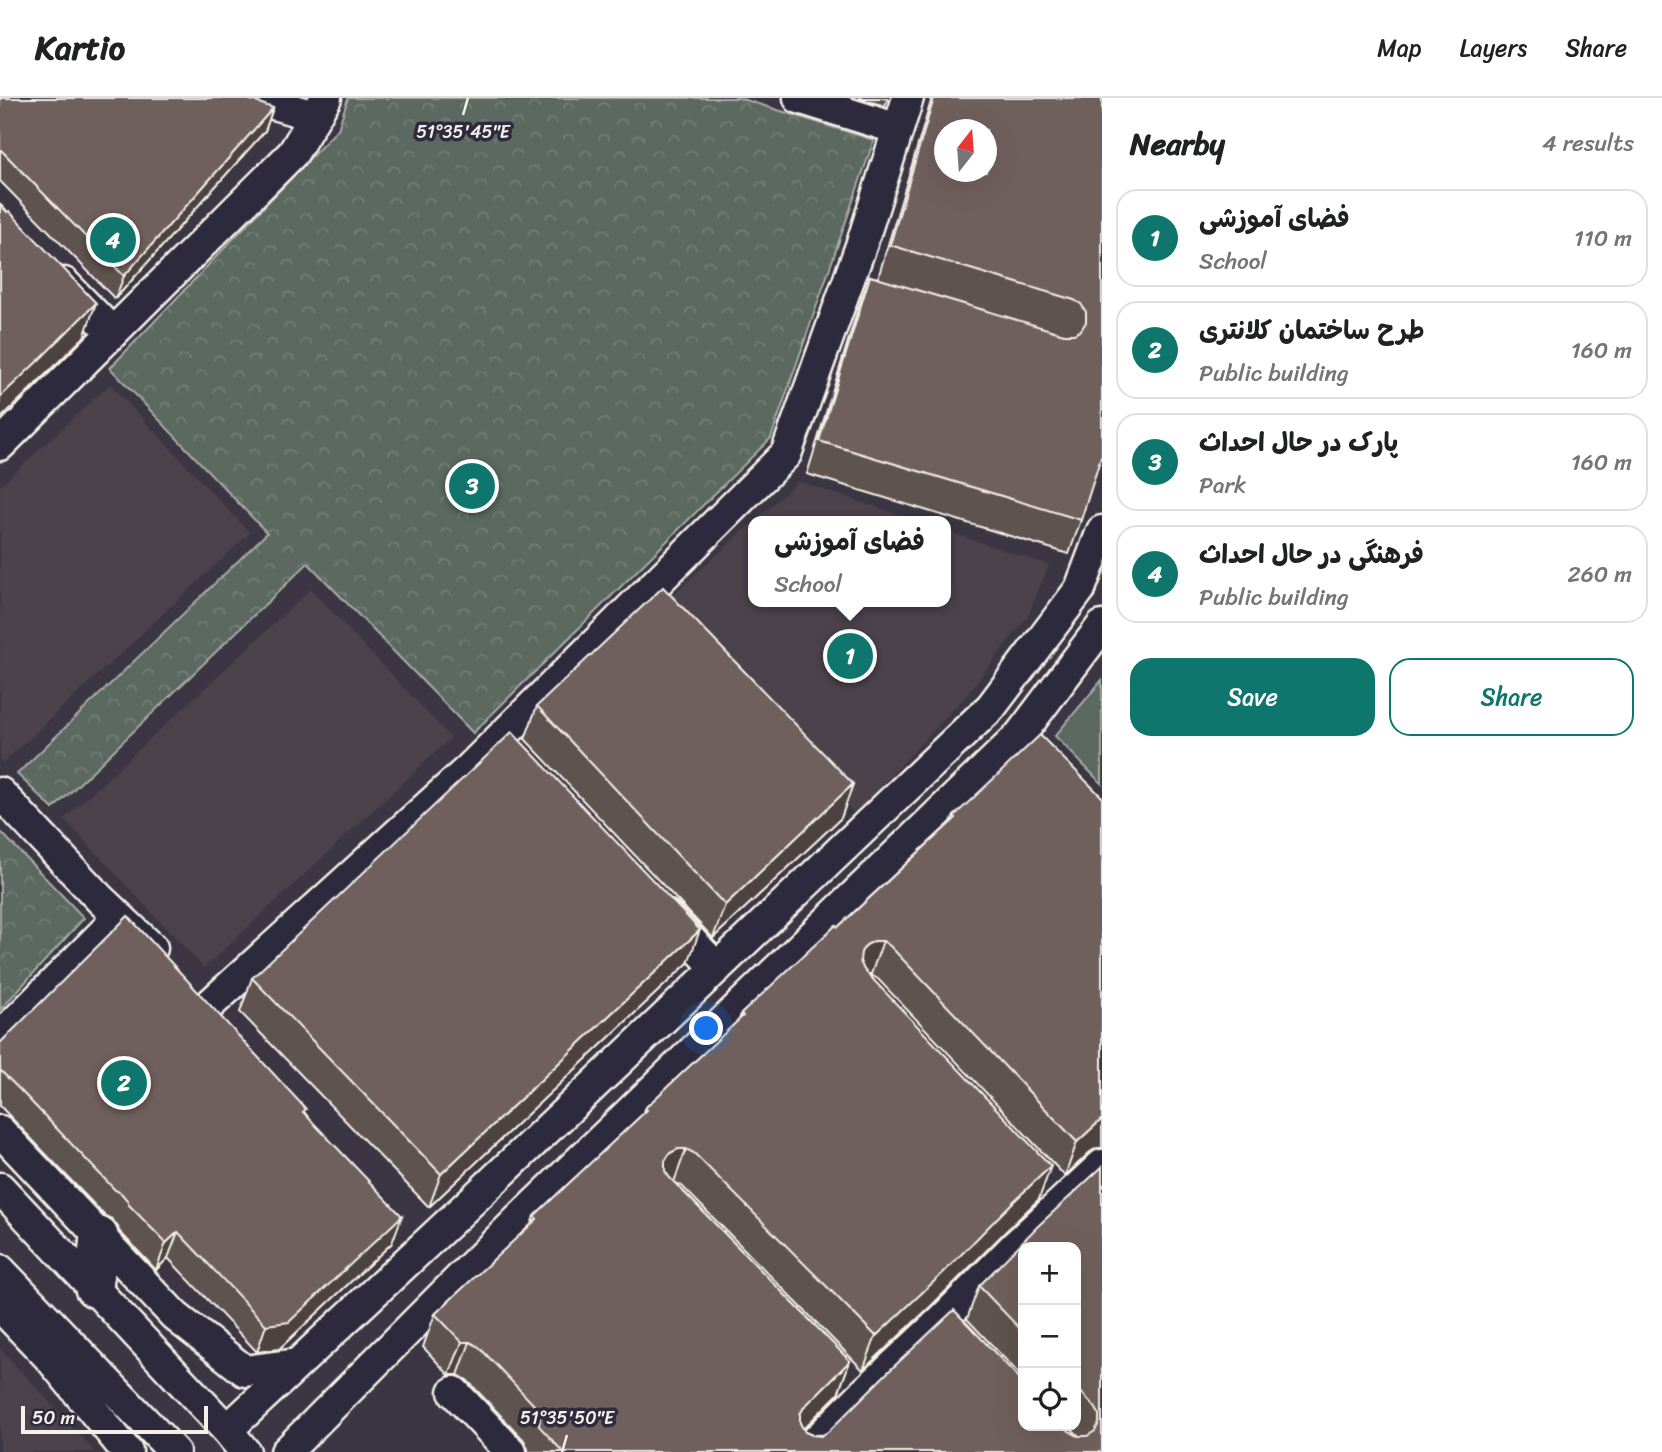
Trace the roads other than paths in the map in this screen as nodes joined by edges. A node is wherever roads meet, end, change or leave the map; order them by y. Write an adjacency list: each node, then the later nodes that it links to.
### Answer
1 (253, 98): 4 (street)
2 (799, 98): 5 (street)
3 (908, 98): 5 (street)
4 (320, 107): 7 (street)
5 (898, 130): 13 (street)
6 (47, 265): 7 (street)
7 (113, 333): 8 (street)
8 (0, 445)
9 (1102, 531): 14 (street)
10 (1102, 626): 28 (street)
11 (0, 793): 13 (street)
12 (651, 898): 14 (street)
13 (119, 917): 15 (street)
14 (717, 968): 23 (street)
15 (0, 1037)
16 (0, 1131): 19 (street)
17 (1102, 1165): 30 (street)
18 (0, 1188): 21 (street)
19 (99, 1236): 21 (main road); 23 (street)
20 (0, 1270): 27 (street)
21 (94, 1288): 25 (street)
22 (0, 1306): 26 (street)
23 (297, 1364): 25 (street)
24 (454, 1392): 29 (street)
25 (236, 1441)
26 (127, 1452)
27 (174, 1452)
28 (286, 1452)
29 (511, 1452)
30 (805, 1452)

